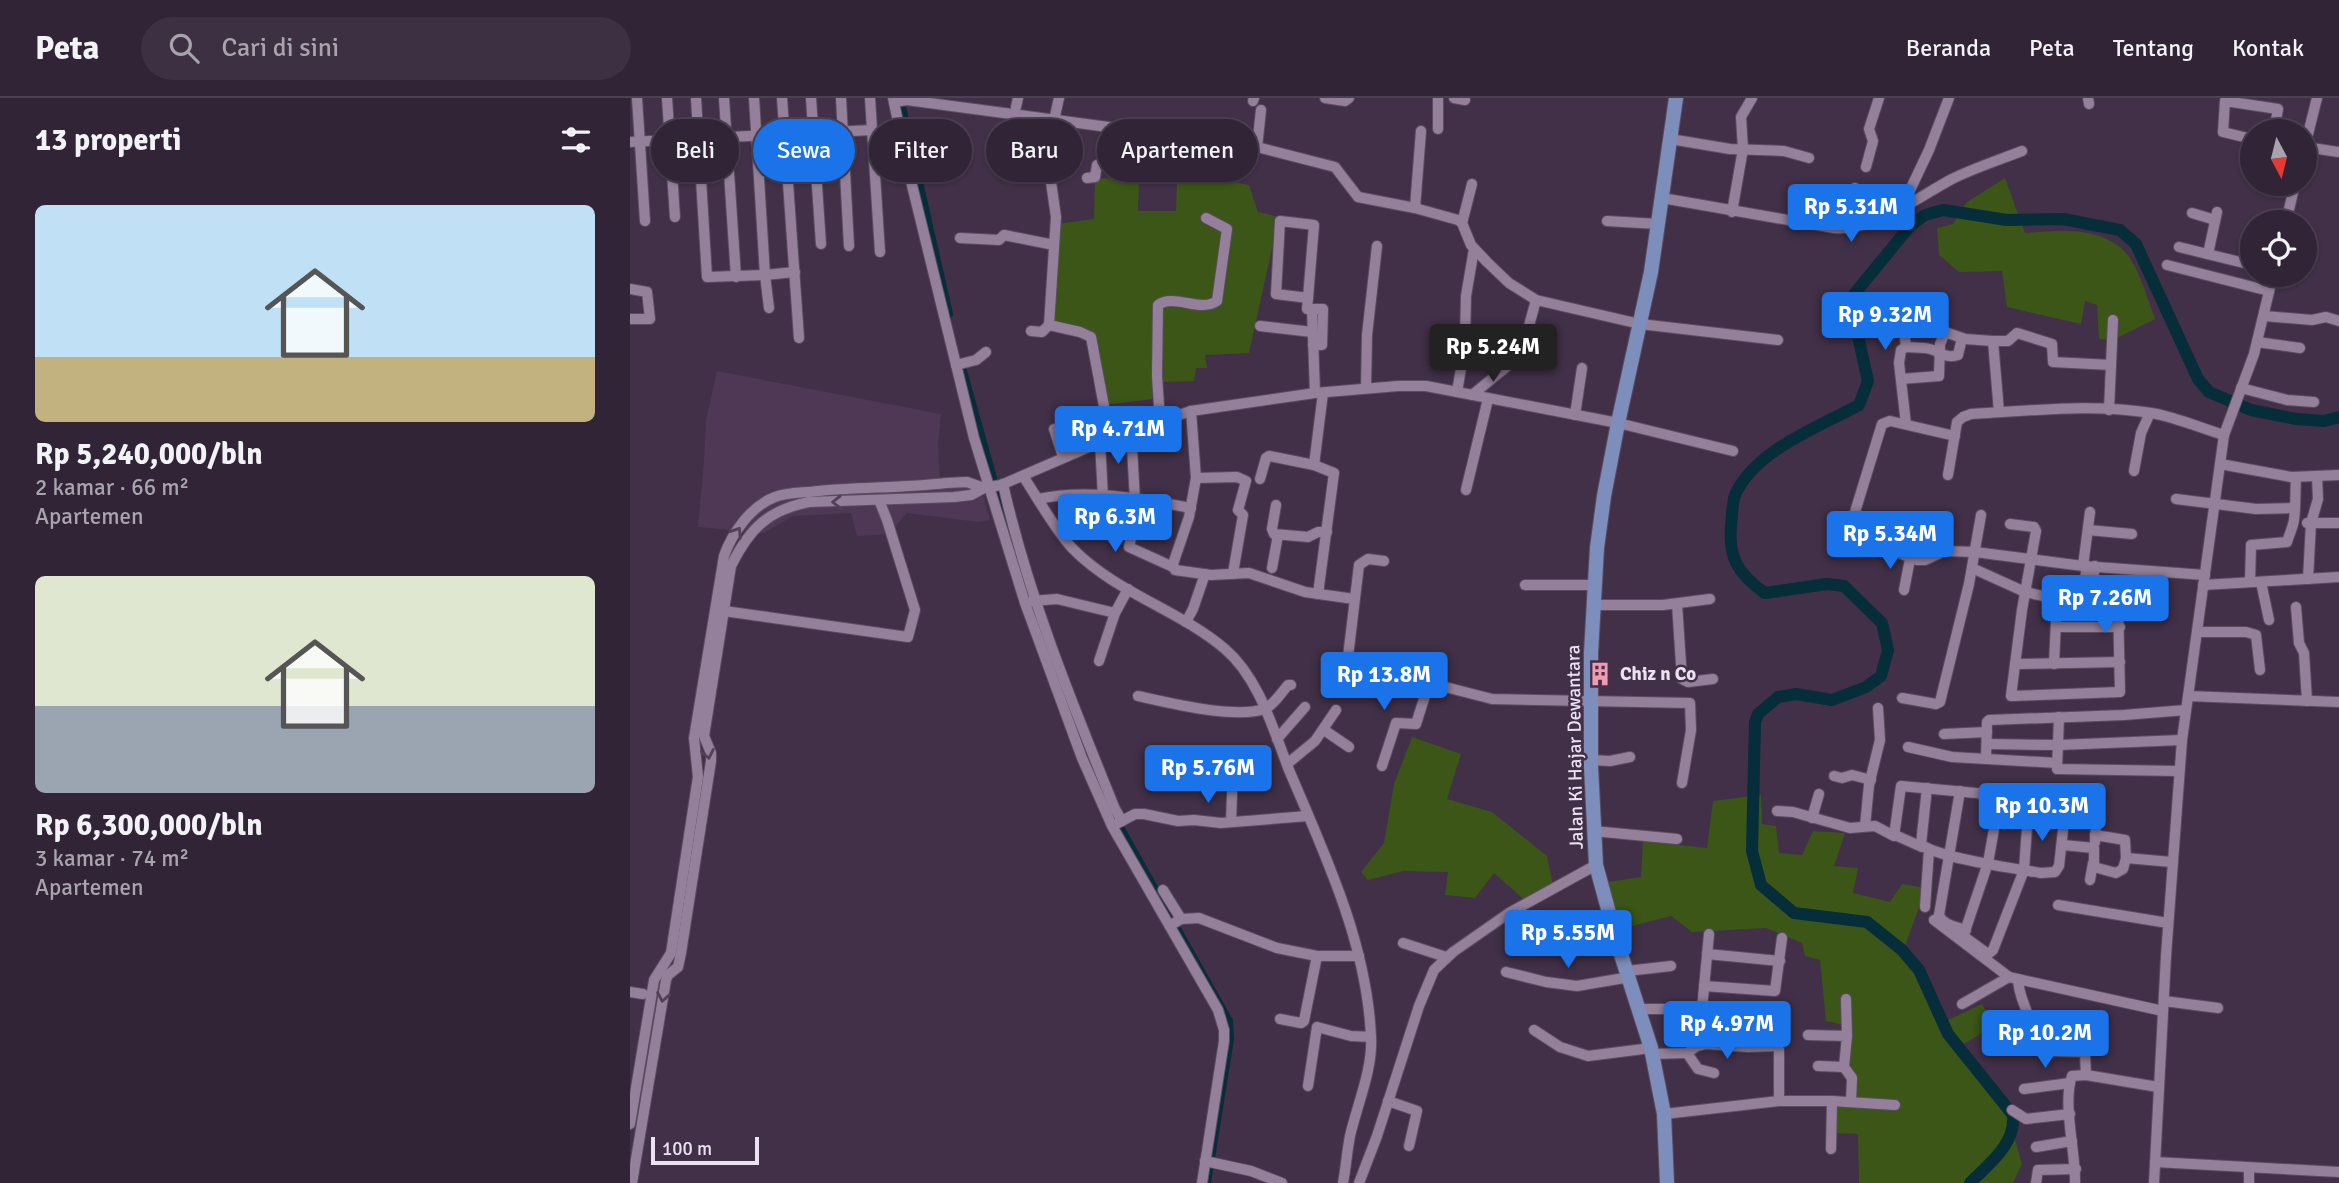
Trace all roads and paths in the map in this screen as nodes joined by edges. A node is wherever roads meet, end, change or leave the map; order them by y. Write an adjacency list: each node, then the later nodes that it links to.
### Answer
1 (637, 98): 39 (street)
2 (667, 98): 23 (street)
3 (696, 98): 24 (street)
4 (724, 98): 25 (street)
5 (754, 98): 26 (street)
6 (782, 98): 27 (street)
7 (811, 98): 28 (street)
8 (841, 98): 29 (street)
9 (870, 98): 30 (street)
10 (985, 98): 22 (street)
11 (1059, 98): 32 (street)
12 (1325, 98): 13 (street)
13 (1349, 98)
14 (1438, 98): 35 (street)
15 (1676, 98): 38 (main road, Jalan Ki Hajar Dewantara)
16 (1752, 98): 41 (street)
17 (1879, 98): 47 (street)
18 (1949, 98): 61 (street)
19 (2317, 98): 34 (street)
20 (901, 101): 22 (street); 114 (street)
21 (2259, 102): 33 (street); 37 (street)
22 (982, 112): 31 (street)
23 (668, 119)
24 (698, 119)
25 (726, 119)
26 (756, 119)
27 (784, 119)
28 (812, 119)
29 (842, 119)
30 (871, 119)
31 (1039, 119)
32 (1055, 119)
33 (2277, 119)
34 (2312, 119)
35 (1438, 129)
36 (1420, 131): 62 (street)
37 (2240, 136)
38 (1670, 139): 41 (street); 60 (main road, Jalan Ki Hajar Dewantara)
39 (635, 142): 67 (street)
40 (1258, 147): 62 (street)
41 (1743, 149): 45 (street); 63 (street)
42 (2317, 149): 44 (street)
43 (2022, 151): 61 (street)
44 (2339, 152)
45 (1809, 158)
46 (1097, 165): 48 (street)
47 (1866, 167)
48 (1087, 178)
49 (673, 182): 65 (street)
50 (702, 182): 85 (street)
51 (730, 182): 85 (street)
52 (760, 182): 84 (street)
53 (788, 182): 83 (street)
54 (817, 182): 73 (street)
55 (846, 182): 75 (street)
56 (875, 182): 79 (street)
57 (1051, 182): 74 (street)
58 (1472, 184): 69 (street)
59 (1855, 188): 71 (street)
60 (1662, 198): 63 (street); 70 (main road, Jalan Ki Hajar Dewantara)
61 (1902, 207): 71 (street)
62 (1415, 208): 69 (street)
63 (1732, 212): 71 (street)
64 (2192, 213): 80 (street)
65 (675, 217)
66 (1206, 218): 130 (street)
67 (645, 221)
68 (1606, 221): 70 (street)
69 (1462, 223): 78 (street)
70 (1658, 224): 96 (main road, Jalan Ki Hajar Dewantara)
71 (1851, 228)
72 (960, 237): 74 (street)
73 (821, 244)
74 (1054, 245): 97 (street)
75 (849, 246)
76 (1377, 246): 118 (street)
77 (2179, 247): 80 (street)
78 (1474, 249): 89 (street); 104 (street)
79 (880, 252)
80 (2208, 254): 81 (street)
81 (2240, 262)
82 (2167, 265): 88 (street)
83 (795, 272): 84 (street); 102 (street)
84 (765, 275): 85 (street); 91 (street)
85 (736, 277)
86 (2270, 287): 88 (street)
87 (630, 289): 93 (street)
88 (2269, 291): 92 (street)
89 (1536, 300): 96 (street); 111 (street)
90 (1310, 304): 90 (street); 101 (street); 108 (street)
91 (769, 308)
92 (2264, 316): 95 (street); 107 (street)
93 (630, 319)
94 (2113, 320): 115 (street)
95 (2339, 321)
96 (1640, 324): 105 (street); 131 (main road, Jalan Ki Hajar Dewantara)
97 (1049, 325): 100 (street); 137 (street)
98 (1260, 326): 101 (street)
99 (1904, 329): 109 (street)
100 (1031, 331)
101 (1312, 332): 108 (street)
102 (799, 338)
103 (1962, 338): 106 (street); 113 (street); 113 (street)
104 (1465, 340): 111 (street); 120 (street)
105 (1778, 340)
106 (1993, 341): 115 (street); 127 (street)
107 (2257, 342): 110 (street); 119 (street)
108 (1313, 345): 121 (street)
109 (1906, 347): 113 (street); 117 (street)
110 (2300, 348)
111 (1523, 351): 122 (street)
112 (986, 352): 114 (street)
113 (1939, 353): 117 (street)
114 (960, 364): 151 (street)
115 (2111, 365): 125 (street)
116 (1582, 368): 129 (street)
117 (1901, 379): 132 (street)
118 (1366, 388): 120 (street); 121 (street)
119 (2240, 390): 124 (street); 135 (street)
120 (1457, 392): 122 (street)
121 (1319, 393): 126 (street); 141 (street)
122 (1472, 395): 123 (street)
123 (1488, 399): 129 (street); 153 (street)
124 (2314, 402)
125 (2109, 410): 127 (street); 128 (street)
126 (1191, 411): 130 (street); 147 (street)
127 (1998, 412): 136 (street)
128 (2150, 413): 135 (street); 142 (street)
129 (1575, 415): 131 (street)
130 (1160, 421): 134 (street)
131 (1618, 422): 138 (street); 194 (main road, Jalan Ki Hajar Dewantara)
132 (1906, 424): 136 (street); 180 (street)
133 (1055, 429): 139 (street)
134 (1131, 430): 137 (street); 161 (street)
135 (2224, 435): 140 (street)
136 (1955, 436): 143 (street)
137 (1105, 440): 139 (street); 155 (street)
138 (1733, 451)
139 (1063, 457): 145 (street)
140 (2220, 464): 148 (street); 164 (street)
141 (1314, 465): 149 (street); 176 (street)
142 (2134, 471)
143 (1948, 475)
144 (2339, 475): 146 (street)
145 (1023, 476): 151 (street); 156 (street)
146 (2317, 477): 148 (street); 158 (street)
147 (1196, 478): 165 (street); 187 (street)
148 (2296, 478): 166 (street)
149 (1260, 479)
150 (938, 484): 151 (street); 152 (street); 154 (street)
151 (994, 486): 154 (street); 203 (street)
152 (863, 487): 162 (street); 297 (street, one-way to 152)
153 (1466, 491)
154 (938, 497): 160 (street)
155 (1103, 497): 156 (street); 161 (street)
156 (1042, 499): 195 (street)
157 (2176, 499): 164 (street)
158 (2318, 499): 171 (street); 174 (street)
159 (878, 500): 160 (street); 162 (street); 169 (street)
160 (899, 500): 169 (street)
161 (1138, 500): 165 (street); 184 (street)
162 (864, 501): 207 (street, one-way to 207)
163 (1276, 505): 178 (street)
164 (2215, 505): 166 (street); 191 (street)
165 (1191, 508): 184 (street)
166 (2294, 508): 170 (street)
167 (2091, 512): 175 (street)
168 (1981, 515): 179 (street)
169 (887, 520): 207 (street)
170 (2294, 523): 171 (street); 192 (street)
171 (2311, 523): 174 (street); 190 (street)
172 (2339, 523): 174 (street)
173 (2010, 524): 181 (street)
174 (2323, 524)
175 (2088, 530): 177 (street); 183 (street)
176 (1327, 532): 178 (street); 198 (street)
177 (2132, 534)
178 (1279, 535): 185 (street)
179 (1975, 552): 180 (street); 181 (street); 186 (street)
180 (1910, 559): 196 (street)
181 (2031, 560): 183 (street); 197 (street)
182 (1384, 561): 200 (street)
183 (2088, 566): 191 (street); 202 (street)
184 (1173, 567): 188 (street)
185 (1272, 568)
186 (1972, 568): 197 (street); 224 (street)
187 (1233, 573): 188 (street); 198 (street)
188 (1205, 574): 210 (street)
189 (2339, 577): 190 (street)
190 (2308, 579): 192 (street)
191 (2204, 580): 192 (street); 213 (street)
192 (2256, 582): 209 (street)
193 (1525, 585): 194 (street)
194 (1595, 585): 205 (main road, Jalan Ki Hajar Dewantara)
195 (1128, 589): 208 (street); 210 (street)
196 (1903, 590)
197 (2025, 592): 199 (street); 216 (street)
198 (1318, 594): 200 (street)
199 (2057, 598): 202 (street); 211 (street)
200 (1354, 599): 220 (street)
201 (1710, 599): 204 (street)
202 (2086, 601): 212 (street)
203 (1031, 602): 208 (street); 264 (street)
204 (1676, 604): 205 (street); 219 (street)
205 (1594, 605): 226 (main road, Jalan Ki Hajar Dewantara)
206 (2296, 607): 225 (street)
207 (724, 611): 297 (street, one-way to 297)
208 (1115, 613): 214 (street)
209 (2269, 620)
210 (1186, 622): 230 (street)
211 (2056, 627): 212 (street); 217 (street)
212 (2120, 627): 215 (street)
213 (2197, 632): 218 (street); 223 (street)
214 (1099, 661)
215 (2120, 662): 216 (street); 217 (street)
216 (2015, 664): 217 (street)
217 (2054, 664)
218 (2260, 670)
219 (1713, 679)
220 (1429, 683): 226 (street); 248 (street)
221 (1291, 685): 230 (street)
222 (1138, 696): 230 (street)
223 (2188, 696): 225 (street); 232 (street)
224 (1902, 698)
225 (2307, 701): 227 (street)
226 (1592, 702): 245 (main road, Jalan Ki Hajar Dewantara); 253 (street)
227 (2339, 702)
228 (1306, 707): 237 (street)
229 (1878, 708): 252 (street)
230 (1264, 709): 237 (street)
231 (1336, 710): 234 (street)
232 (2186, 710): 233 (street); 238 (street)
233 (2059, 717): 235 (street); 240 (street)
234 (1324, 730): 241 (street); 247 (street)
235 (1987, 732): 236 (street); 239 (street)
236 (1944, 734)
237 (1277, 739): 247 (street)
238 (2182, 740): 240 (street); 250 (street)
239 (1987, 744): 240 (street); 244 (street)
240 (2058, 745): 246 (street)
241 (1349, 747)
242 (1908, 747): 244 (street)
243 (1630, 757): 245 (street)
244 (1986, 759): 246 (street)
245 (1591, 760): 266 (main road, Jalan Ki Hajar Dewantara)
246 (2057, 763): 250 (street)
247 (1287, 764): 259 (street)
248 (1382, 766)
249 (1233, 767): 263 (street)
250 (2178, 771): 275 (street)
251 (1834, 776): 252 (street)
252 (1871, 779): 265 (street)
253 (1682, 783)
254 (1927, 788): 255 (street); 267 (street); 271 (street)
255 (1960, 791): 273 (street); 276 (street)
256 (1819, 794): 260 (street)
257 (1777, 811): 260 (street)
258 (2028, 813): 279 (street)
259 (1308, 816): 263 (street); 293 (street)
260 (1812, 818): 265 (street)
261 (2096, 820): 268 (street)
262 (2064, 821): 270 (street)
263 (1231, 822): 264 (street)
264 (1118, 823): 285 (street)
265 (1865, 826): 267 (street)
266 (1593, 831): 269 (street); 278 (main road, Jalan Ki Hajar Dewantara)
267 (1895, 835): 271 (street)
268 (2095, 835): 272 (street); 274 (street)
269 (1677, 839)
270 (2063, 845): 272 (street); 279 (street)
271 (1926, 848): 273 (street); 283 (street)
272 (2094, 848): 277 (street)
273 (1949, 855): 276 (street); 287 (street)
274 (2126, 858): 275 (street); 277 (street)
275 (2172, 862): 286 (street)
276 (1988, 863): 279 (street); 287 (street)
277 (2093, 863): 280 (street)
278 (1596, 865): 294 (street); 299 (main road, Jalan Ki Hajar Dewantara)
279 (2024, 870): 287 (street)
280 (2090, 880)
281 (1163, 890): 285 (street)
282 (2057, 905): 286 (street)
283 (1925, 907)
284 (1934, 920): 300 (street)
285 (1176, 922): 292 (street); 340 (street)
286 (2168, 923): 306 (street)
287 (1966, 930)
288 (1709, 934): 291 (street)
289 (1782, 938): 295 (street)
290 (1403, 943): 294 (street)
291 (1707, 954): 295 (street); 301 (street)
292 (1317, 956): 293 (street); 309 (street)
293 (1359, 956): 314 (street)
294 (1446, 957): 327 (street)
295 (1780, 961): 301 (street)
296 (1671, 966): 299 (street)
297 (664, 972): 326 (street)
298 (1506, 972): 299 (street)
299 (1629, 974): 308 (main road, Jalan Ki Hajar Dewantara)
300 (2013, 978): 305 (street); 306 (street); 310 (street)
301 (1704, 986): 308 (street)
302 (630, 992): 303 (street)
303 (643, 994)
304 (1846, 999): 313 (street)
305 (1962, 1003)
306 (2163, 1006): 307 (street); 324 (street)
307 (2218, 1008)
308 (1640, 1009): 315 (main road, Jalan Ki Hajar Dewantara)
309 (1280, 1019)
310 (2030, 1026)
311 (1534, 1030): 315 (street)
312 (1808, 1035): 313 (street)
313 (1847, 1036): 319 (street)
314 (1371, 1037): 323 (street); 348 (street)
315 (1652, 1051): 317 (street); 333 (main road, Jalan Ki Hajar Dewantara)
316 (2039, 1051): 321 (street)
317 (1687, 1053): 320 (street); 328 (street)
318 (1818, 1066): 319 (street)
319 (1844, 1067): 330 (street)
320 (1714, 1073)
321 (2086, 1075): 322 (street); 324 (street)
322 (2070, 1083): 325 (street); 334 (street)
323 (1308, 1086)
324 (2158, 1087): 341 (street)
325 (2024, 1089)
326 (637, 1094): 335 (street); 345 (street)
327 (1388, 1101): 337 (street); 349 (street)
328 (1779, 1101): 329 (street); 333 (street)
329 (1832, 1101): 330 (street); 339 (street)
330 (1851, 1102): 331 (street)
331 (1895, 1105)
332 (2012, 1110): 334 (street)
333 (1664, 1114): 350 (main road, Jalan Ki Hajar Dewantara)
334 (2070, 1114): 336 (street)
335 (630, 1124)
336 (2072, 1141): 338 (street); 342 (street)
337 (1409, 1146)
338 (2036, 1147)
339 (1831, 1149)
340 (1209, 1161): 346 (street); 347 (street)
341 (2155, 1162): 343 (street); 353 (street)
342 (2076, 1169): 351 (street); 352 (street)
343 (2249, 1169): 344 (street); 354 (street)
344 (2339, 1172)
345 (632, 1183)
346 (1202, 1183)
347 (1282, 1183)
348 (1343, 1183)
349 (1359, 1183)
350 (1667, 1183)
351 (2036, 1183)
352 (2076, 1183)
353 (2154, 1183)
354 (2249, 1183)

